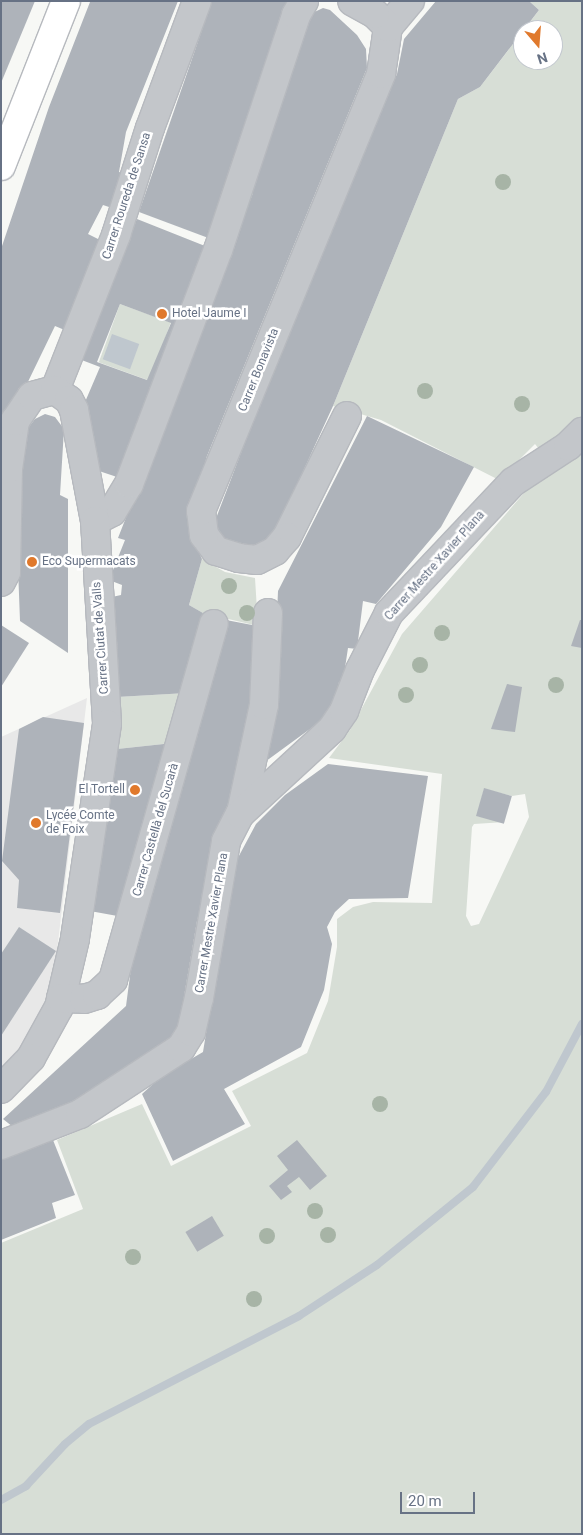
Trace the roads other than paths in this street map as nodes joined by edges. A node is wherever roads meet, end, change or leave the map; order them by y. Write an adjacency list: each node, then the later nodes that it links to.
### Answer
1 (66, 1): 7 (main road)
2 (197, 1): 8 (street, Carrer Roureda de Sansa)
3 (304, 1): 11 (street)
4 (352, 1): 6 (street)
5 (410, 1): 6 (street)
6 (388, 27): 9 (street, Carrer Bonavista)
7 (1, 166)
8 (55, 390): 11 (street, Carrer Ciutat de Valls); 12 (street)
9 (347, 416)
10 (582, 432): 15 (street, Carrer Mestre Xavier Plana)
11 (95, 521): 16 (street, Carrer Ciutat de Valls)
12 (1, 582)
13 (268, 613): 15 (street)
14 (214, 624): 16 (street, Carrer Castellà del Sucarà)
15 (240, 814): 18 (street, Carrer Mestre Xavier Plana)
16 (61, 998): 17 (street, Carrer Ciutat de Valls)
17 (1, 1090)
18 (1, 1145)

